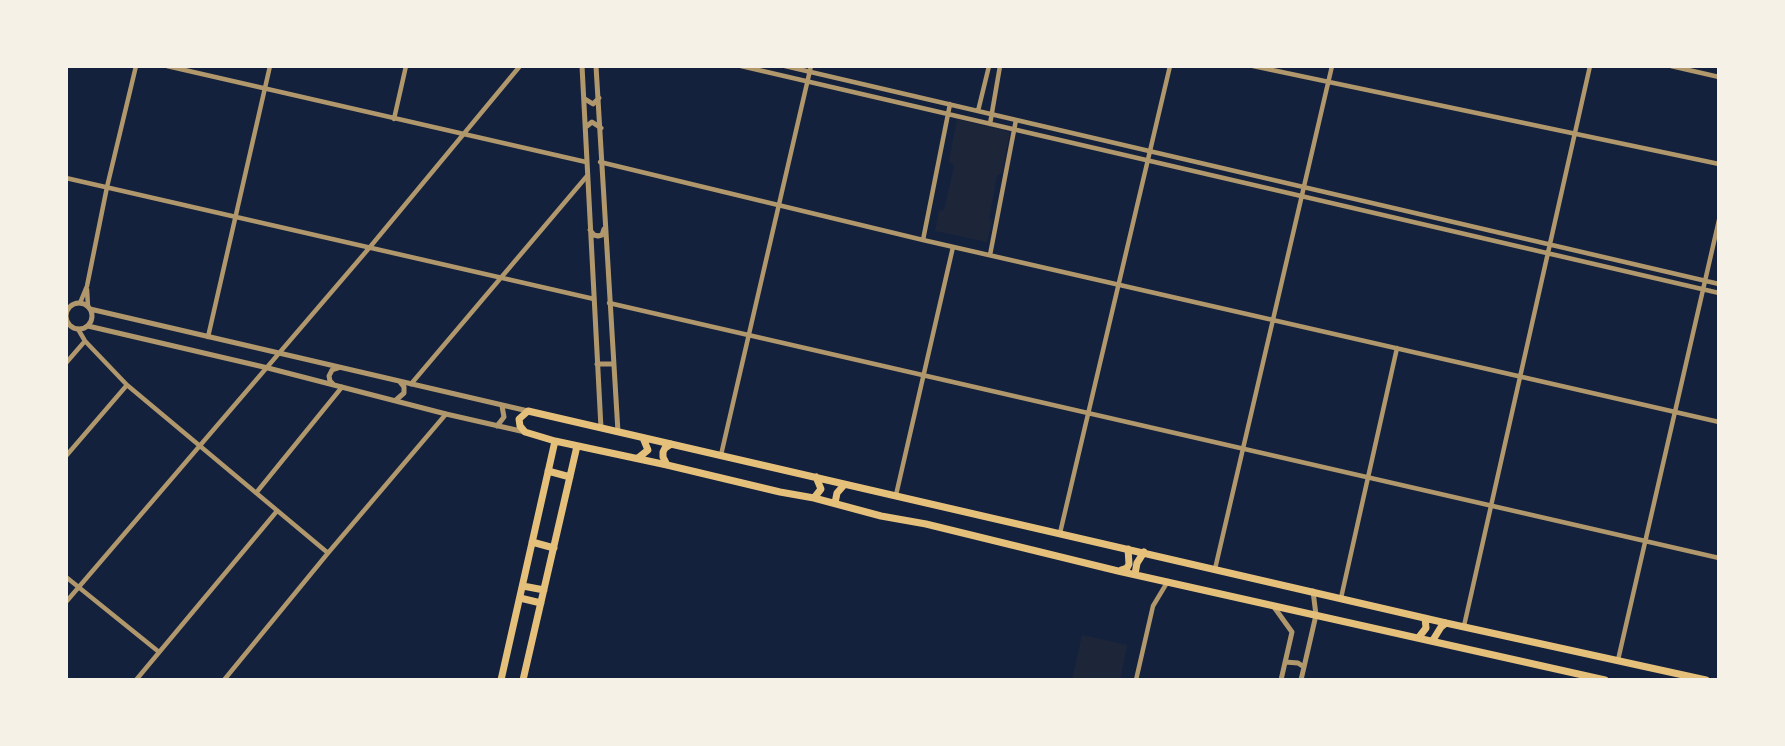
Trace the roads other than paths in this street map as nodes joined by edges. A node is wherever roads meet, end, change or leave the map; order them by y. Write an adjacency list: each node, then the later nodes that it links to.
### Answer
1 (136, 66): 44 (street)
2 (167, 66): 21 (street)
3 (270, 66): 21 (street)
4 (406, 66): 28 (street)
5 (520, 66): 35 (street)
6 (582, 66): 23 (street)
7 (596, 66): 22 (street)
8 (741, 66): 19 (street)
9 (785, 66): 17 (street)
10 (989, 66): 25 (street)
11 (1000, 66): 27 (street)
12 (1170, 66): 36 (street)
13 (1253, 66): 20 (street)
14 (1332, 66): 20 (street)
15 (1590, 66): 34 (street)
16 (1671, 66): 18 (street)
17 (810, 69): 19 (street); 24 (street)
18 (1719, 77)
19 (807, 81): 26 (street); 46 (street)
20 (1328, 81): 34 (street); 43 (street)
21 (265, 89): 28 (street); 47 (street)
22 (599, 98): 23 (street); 32 (street)
23 (585, 99): 31 (street)
24 (950, 104): 25 (street); 26 (street)
25 (978, 111): 27 (street)
26 (948, 114): 30 (street); 51 (street)
27 (992, 114): 29 (street); 30 (street)
28 (394, 119): 35 (street)
29 (1016, 120): 33 (street); 36 (street)
30 (990, 124): 33 (street)
31 (587, 126): 32 (street); 38 (street)
32 (601, 128): 39 (street)
33 (1014, 130): 37 (street); 58 (street)
34 (1576, 133): 40 (street); 52 (street)
35 (463, 134): 38 (street); 53 (street)
36 (1149, 151): 37 (street); 43 (street)
37 (1147, 160): 45 (street); 61 (street)
38 (586, 162): 41 (street)
39 (600, 162): 46 (street); 49 (street)
40 (1719, 164)
41 (587, 176): 50 (street); 59 (street)
42 (66, 178): 44 (street)
43 (1304, 187): 45 (street); 52 (street)
44 (107, 188): 47 (street); 63 (street)
45 (1302, 196): 57 (street); 71 (street)
46 (778, 206): 51 (street); 75 (street)
47 (236, 216): 53 (street); 76 (street)
48 (1719, 220): 60 (street)
49 (605, 228): 50 (street); 55 (street)
50 (590, 229): 56 (street)
51 (923, 240): 54 (street)
52 (1551, 245): 57 (street); 60 (street)
53 (370, 247): 59 (street); 79 (street)
54 (953, 247): 58 (street); 85 (street)
55 (606, 251): 56 (street); 68 (street)
56 (592, 252): 66 (street)
57 (1550, 254): 64 (street); 86 (street)
58 (990, 255): 61 (street)
59 (502, 278): 66 (street); 88 (street)
60 (1705, 281): 62 (street); 64 (street)
61 (1118, 284): 71 (street); 95 (street)
62 (1719, 284)
63 (87, 286): 67 (street); 70 (street)
64 (1703, 289): 65 (street); 96 (street)
65 (1719, 293)
66 (594, 299): 81 (street)
67 (80, 303): 69 (street); 70 (street)
68 (609, 303): 75 (street); 82 (street)
69 (68, 307): 72 (street)
70 (89, 308): 73 (street); 76 (street)
71 (1273, 320): 78 (street); 108 (street)
72 (68, 324): 74 (street)
73 (88, 326): 74 (street); 83 (street)
74 (78, 329): 77 (street)
75 (749, 334): 85 (street); 109 (street)
76 (208, 337): 79 (street)
77 (85, 341): 80 (street); 89 (street)
78 (1397, 348): 86 (street); 116 (street)
79 (279, 354): 83 (street); 84 (street)
80 (66, 363)
81 (597, 364): 82 (street); 100 (street)
82 (613, 364): 102 (street)
83 (268, 368): 90 (street); 107 (street)
84 (340, 368): 87 (street); 90 (street)
85 (924, 375): 95 (street); 119 (street)
86 (1521, 376): 96 (street); 122 (street)
87 (397, 381): 88 (street); 92 (street)
88 (411, 384): 93 (street)
89 (127, 385): 107 (street); 110 (street)
90 (334, 385): 91 (street)
91 (342, 387): 92 (street); 118 (street)
92 (391, 400): 97 (street)
93 (502, 406): 94 (street); 99 (street)
94 (528, 411): 100 (main road); 101 (main road)
95 (1088, 412): 108 (street); 124 (street)
96 (1675, 412): 98 (street); 125 (street)
97 (447, 414): 99 (street); 130 (street)
98 (1719, 422)
99 (497, 426): 101 (street)
100 (601, 428): 102 (main road)
101 (525, 432): 104 (main road)
102 (618, 432): 103 (main road)
103 (643, 438): 105 (main road); 111 (main road)
104 (555, 441): 106 (main road); 113 (main road)
105 (671, 444): 109 (main road); 112 (main road)
106 (577, 446): 111 (main road); 114 (main road)
107 (201, 447): 118 (street); 138 (street)
108 (1244, 448): 116 (street); 132 (street)
109 (721, 455): 115 (main road)
110 (66, 456)
111 (638, 458): 112 (main road)
112 (667, 465): 120 (main road)
113 (548, 471): 114 (main road); 126 (main road)
114 (570, 477): 127 (main road)
115 (816, 477): 117 (main road); 120 (main road)
116 (1368, 477): 122 (street); 142 (street)
117 (844, 484): 119 (main road); 121 (main road)
118 (256, 493): 123 (street)
119 (896, 495): 124 (main road)
120 (814, 498): 121 (main road)
121 (835, 503): 133 (main road)
122 (1492, 505): 125 (street); 149 (street)
123 (277, 511): 130 (street); 152 (street)
124 (1060, 533): 128 (main road)
125 (1646, 541): 131 (street); 153 (street)
126 (532, 542): 127 (main road); 137 (main road)
127 (554, 548): 139 (main road)
128 (1128, 549): 129 (main road); 133 (main road)
129 (1144, 552): 132 (main road); 134 (main road)
130 (328, 553): 158 (street)
131 (1719, 558)
132 (1215, 569): 140 (main road)
133 (1119, 571): 134 (main road)
134 (1135, 574): 136 (main road)
135 (66, 577): 138 (street)
136 (1168, 580): 145 (main road); 161 (street)
137 (523, 586): 139 (main road); 141 (main road)
138 (79, 587): 143 (street); 152 (street)
139 (544, 590): 144 (main road)
140 (1313, 591): 142 (main road); 146 (street)
141 (520, 598): 144 (main road); 159 (main road)
142 (1341, 598): 147 (main road)
143 (66, 602)
144 (541, 603): 160 (main road)
145 (1273, 605): 146 (main road); 154 (street)
146 (1316, 615): 150 (main road); 155 (street)
147 (1425, 618): 148 (main road); 150 (main road)
148 (1446, 623): 149 (main road); 151 (main road)
149 (1464, 626): 153 (main road)
150 (1419, 637): 151 (main road)
151 (1433, 640): 164 (main road)
152 (159, 652): 157 (street)
153 (1618, 660): 156 (main road)
154 (1286, 662): 155 (street); 162 (street)
155 (1304, 667): 163 (street)
156 (1696, 679): 165 (main road)
157 (136, 680)
158 (224, 680)
159 (501, 680)
160 (523, 680)
161 (1136, 680)
162 (1281, 680)
163 (1301, 680)
164 (1605, 680)
165 (1706, 680)

